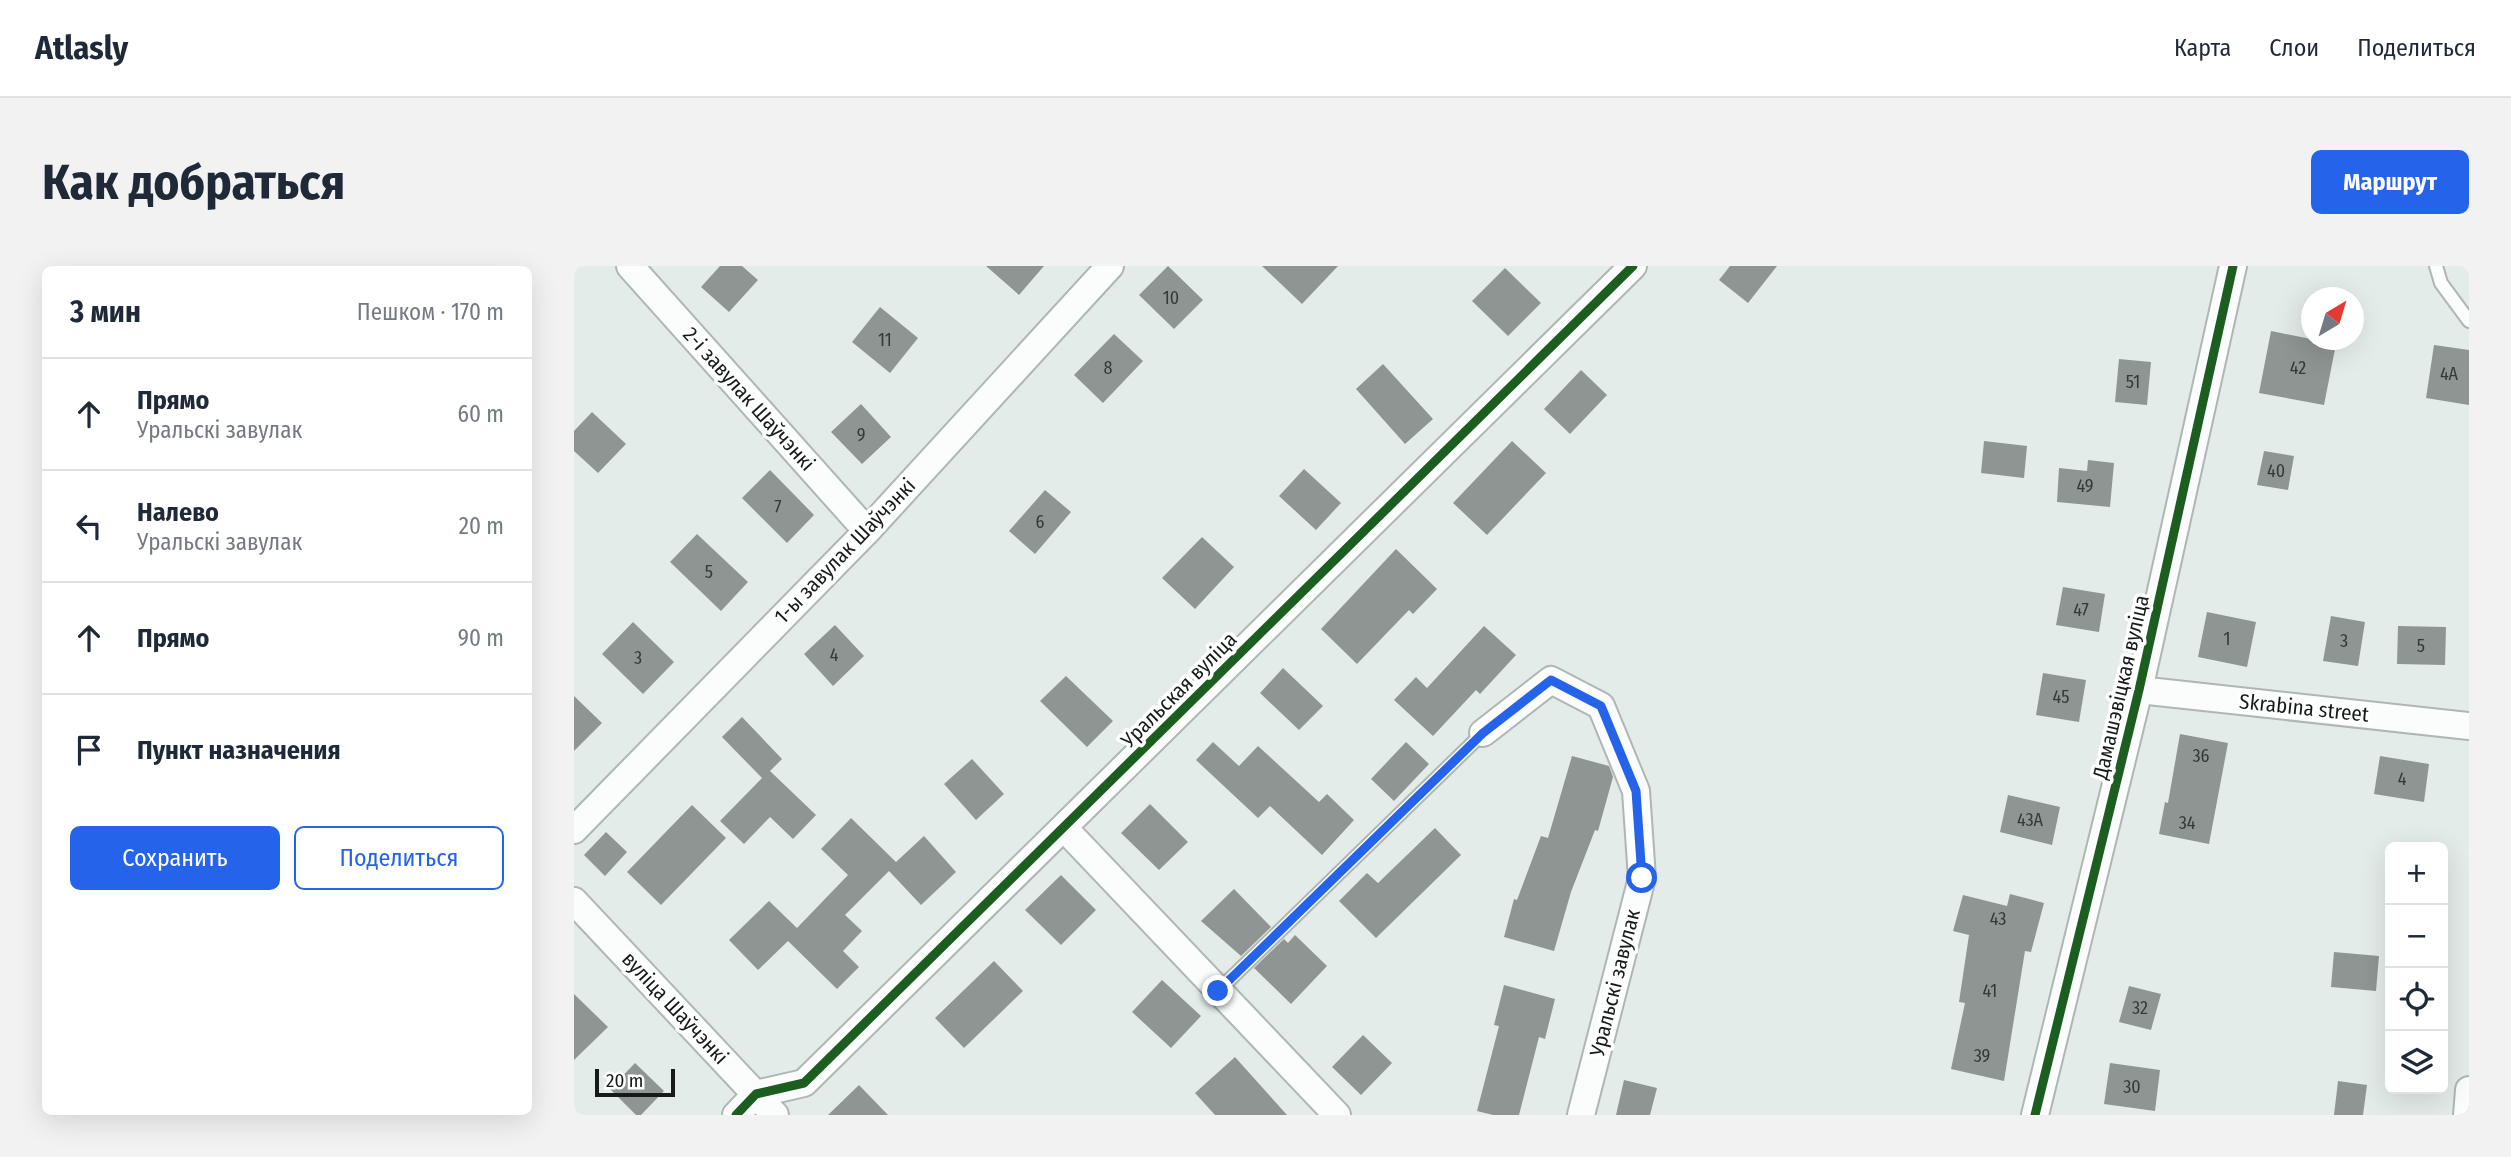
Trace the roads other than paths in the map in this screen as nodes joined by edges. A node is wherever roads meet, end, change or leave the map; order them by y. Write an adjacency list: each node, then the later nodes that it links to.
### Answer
1 (630, 266): 7 (street, 2-і завулак Шаўчэнкі)
2 (1110, 266): 7 (street, 1-ы завулак Шаўчэнкі)
3 (1633, 266): 11 (street, Уральская вуліца)
4 (2233, 266): 8 (street, Дамашэвіцкая вуліца)
5 (2437, 266): 6 (lane)
6 (2469, 321)
7 (867, 531): 12 (street, 1-ы завулак Шаўчэнкі)
8 (2139, 690): 9 (street, Skrabina street); 21 (street, Дамашэвіцкая вуліца)
9 (2469, 726)
10 (1483, 733): 14 (lane); 20 (street, Уральскі завулак)
11 (1064, 828): 14 (street); 16 (street, Уральская вуліца)
12 (574, 830)
13 (574, 901): 16 (street, вуліца Шаўчэнкі)
14 (1218, 991): 19 (street)
15 (2469, 1090): 22 (street)
16 (756, 1094): 17 (street); 18 (street, вуліца Шаўчэнкі)
17 (736, 1115)
18 (775, 1115)
19 (1337, 1115)
20 (1580, 1115)
21 (2035, 1115)
22 (2467, 1115)

